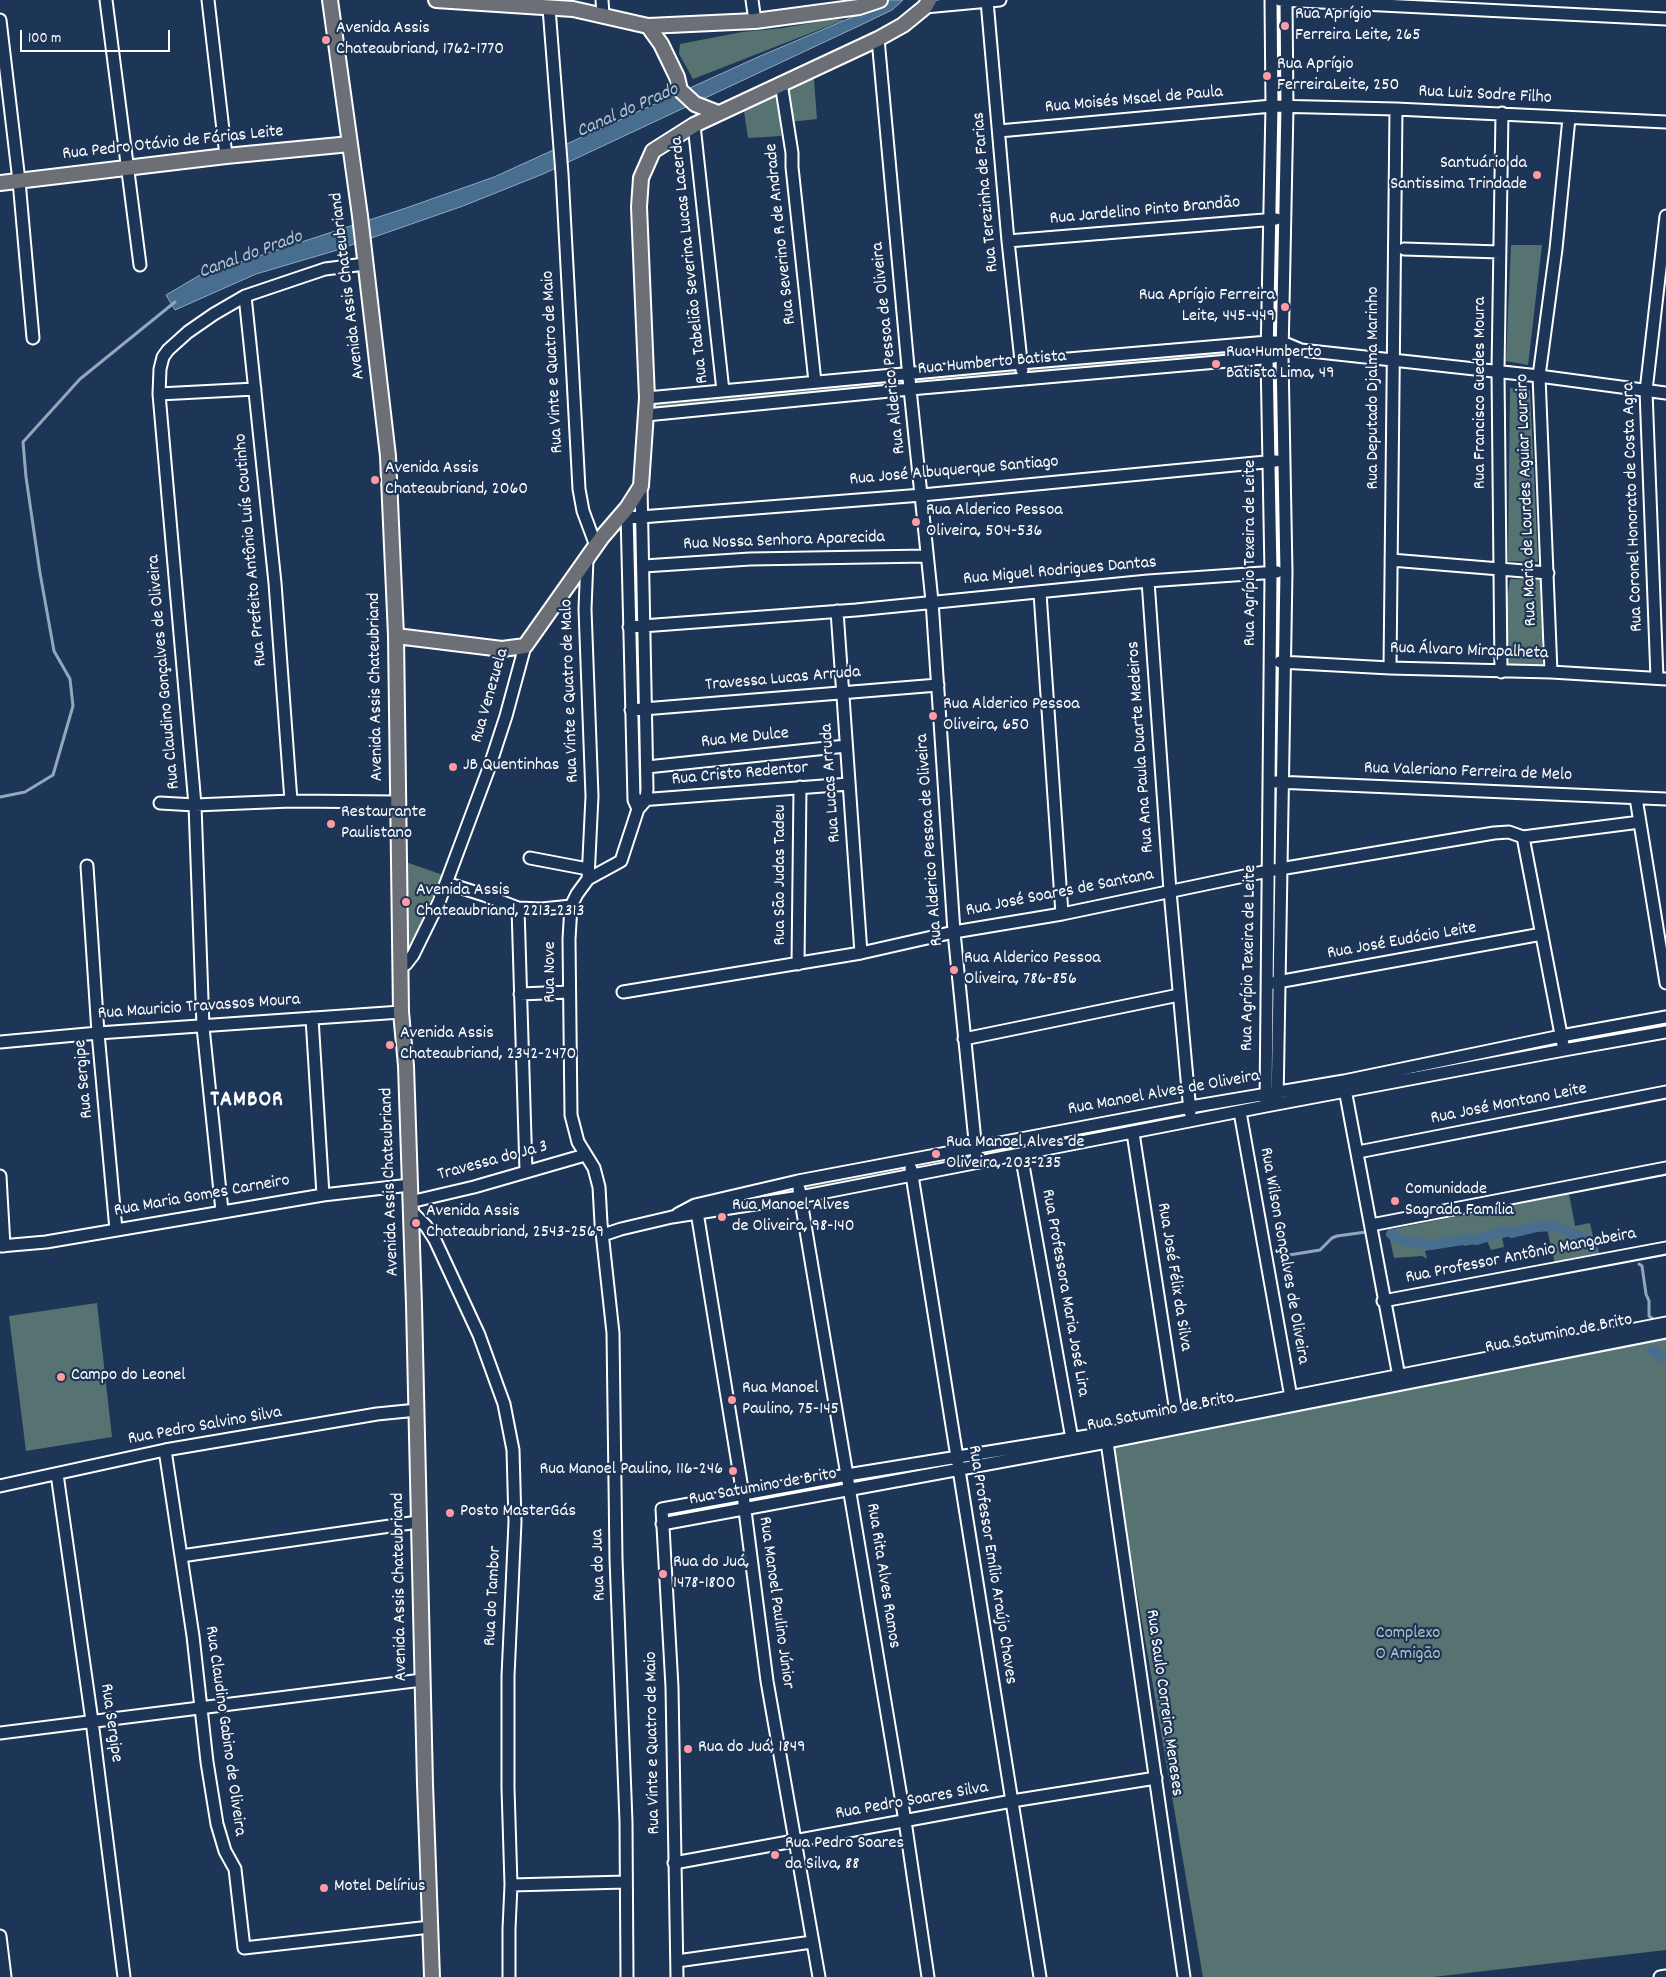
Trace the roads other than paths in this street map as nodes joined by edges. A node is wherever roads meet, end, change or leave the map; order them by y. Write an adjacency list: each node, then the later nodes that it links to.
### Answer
1 (106, 0): 34 (street)
2 (208, 0): 33 (street)
3 (330, 0): 32 (main road, Avenida Assis Chateubriand)
4 (436, 0): 15 (main road)
5 (602, 0): 16 (street)
6 (752, 0): 19 (street)
7 (880, 0): 12 (main road)
8 (1000, 0): 11 (street)
9 (1271, 0): 10 (street); 23 (street, Rua Agrípio Texeira de Leite)
10 (1286, 0): 17 (street); 24 (street, Rua Agrípio Texeira de Leite)
11 (988, 1): 13 (street); 31 (street, Rua Terezinha de Farias)
12 (858, 4): 19 (main road)
13 (927, 4): 21 (main road)
14 (573, 5): 15 (main road); 16 (main road)
15 (549, 8): 73 (street, Rua Vinte e Quatro de Maio)
16 (603, 15): 20 (main road)
17 (1666, 19)
18 (0, 20): 35 (street)
19 (756, 21): 20 (main road)
20 (648, 26): 26 (main road)
21 (878, 39): 22 (main road); 55 (street, Rua Alderico Pessoa de Oliveira)
22 (781, 83): 26 (main road); 58 (street, Rua Severino R de Andrade)
23 (1272, 106): 24 (street, Rua Luiz Sodre Filho); 31 (street, Rua Moisés Msael de Paula); 39 (street, Rua Agrípio Texeira de Leite)
24 (1287, 107): 25 (street, Rua Luiz Sodre Filho); 38 (street, Rua Agrípio Texeira de Leite)
25 (1396, 109): 27 (street, Rua Luiz Sodre Filho); 52 (street, Rua Deputado Djalma Marinho)
26 (713, 111): 30 (main road)
27 (1502, 114): 28 (street, Rua Luiz Sodre Filho); 42 (street, Rua Francisco Guedes Moura)
28 (1569, 118): 29 (street, Rua Luiz Sodre Filho); 56 (street, Rua Maria de Lourdes Aguiar Loureiro)
29 (1666, 122)
30 (694, 125): 61 (street, Rua Tabelião Severina Lucas Lacerda); 65 (main road)
31 (999, 131): 40 (street, Rua Terezinha de Farias)
32 (350, 144): 33 (main road, Rua Pedro Otávio de Fárias Leite); 43 (main road, Avenida Assis Chateubriand)
33 (226, 156): 34 (main road, Rua Pedro Otávio de Fárias Leite)
34 (127, 167): 35 (main road, Rua Pedro Otávio de Fárias Leite); 44 (street)
35 (19, 181): 36 (main road, Rua Pedro Otávio de Fárias Leite); 46 (street)
36 (0, 183)
37 (1666, 216): 62 (street, Rua Coronel Honorato de Costa Agra)
38 (1285, 218): 39 (street, Rua Jardelino Pinto Brandão); 48 (street, Rua Agrípio Texeira de Leite)
39 (1270, 219): 40 (street, Rua Jardelino Pinto Brandão); 47 (street, Rua Agrípio Texeira de Leite)
40 (1008, 241): 53 (street, Rua Terezinha de Farias)
41 (1404, 249): 42 (street)
42 (1500, 252): 54 (street, Rua Francisco Guedes Moura)
43 (365, 259): 45 (street, Rua Claudino Gonçalves de Oliveira); 88 (main road, Avenida Assis Chateubriand)
44 (140, 265)
45 (245, 296): 59 (street, Rua Prefeito Antônio Luís Coutinho); 64 (street, Rua Claudino Gonçalves de Oliveira)
46 (33, 338)
47 (1268, 342): 48 (street, Rua Humberto Batista); 51 (street, Rua Agrípio Texeira de Leite); 53 (street, Rua Humberto Batista)
48 (1282, 342): 49 (street); 50 (street, Rua Agrípio Texeira de Leite)
49 (1301, 350): 50 (street, Rua Humberto Batista); 52 (street)
50 (1282, 356): 51 (street, Rua Humberto Batista); 67 (street, Rua Agrípio Texeira de Leite)
51 (1268, 357): 57 (street, Rua Humberto Batista); 68 (street, Rua Agrípio Texeira de Leite)
52 (1392, 360): 54 (street); 76 (street, Rua Deputado Djalma Marinho)
53 (1021, 363): 55 (street, Rua Humberto Batista); 57 (street, Rua Terezinha de Farias)
54 (1498, 371): 56 (street); 78 (street, Rua Francisco Guedes Moura)
55 (909, 374): 58 (street, Rua Humberto Batista); 60 (street, Rua Alderico Pessoa de Oliveira)
56 (1539, 376): 62 (street); 81 (street, Rua Maria de Lourdes Aguiar Loureiro)
57 (1023, 379): 60 (street, Rua Humberto Batista)
58 (816, 382): 61 (street, Rua Humberto Batista)
59 (255, 389): 64 (street); 108 (street, Rua Prefeito Antônio Luís Coutinho)
60 (910, 389): 66 (street, Rua Humberto Batista); 70 (street, Rua Alderico Pessoa de Oliveira)
61 (723, 391): 65 (street, Rua Humberto Batista)
62 (1646, 391): 63 (street); 95 (street, Rua Coronel Honorato de Costa Agra)
63 (1666, 393)
64 (158, 394): 112 (street, Rua Claudino Gonçalves de Oliveira)
65 (647, 398): 66 (main road)
66 (646, 415): 69 (main road)
67 (1283, 460): 68 (street, Rua José Albuquerque Santiago); 80 (street, Rua Agrípio Texeira de Leite)
68 (1269, 461): 70 (street, Rua José Albuquerque Santiago); 79 (street, Rua Agrípio Texeira de Leite)
69 (641, 486): 71 (main road); 72 (street)
70 (922, 495): 72 (street, Rua José Albuquerque Santiago); 74 (street, Rua Alderico Pessoa de Oliveira)
71 (627, 513): 72 (street, Rua José Albuquerque Santiago); 73 (main road, Rua Venezuela); 87 (street)
72 (642, 516): 77 (street)
73 (596, 546): 75 (main road, Rua Venezuela)
74 (927, 556): 77 (street, Rua Nossa Senhora Aparecida); 84 (street, Rua Alderico Pessoa de Oliveira)
75 (588, 559): 89 (main road, Rua Venezuela); 119 (street, Rua Vinte e Quatro de Malo)
76 (1391, 560): 78 (street); 92 (street, Rua Deputado Djalma Marinho)
77 (644, 566): 86 (street)
78 (1500, 568): 81 (street); 93 (street, Rua Francisco Guedes Moura)
79 (1271, 572): 80 (street, Rua Miguel Rodrigues Dantas); 82 (street, Rua Miguel Rodrigues Dantas); 90 (street, Rua Agrípio Texeira de Leite)
80 (1286, 572): 91 (street, Rua Agrípio Texeira de Leite)
81 (1548, 572): 94 (street, Rua Maria de Lourdes Aguiar Loureiro)
82 (1148, 581): 83 (street, Rua Miguel Rodrigues Dantas); 121 (street, Rua Ana Paula Duarte Medeiros)
83 (1040, 593): 84 (street, Rua Miguel Rodrigues Dantas); 124 (street)
84 (932, 601): 85 (street, Rua Miguel Rodrigues Dantas); 96 (street, Rua Alderico Pessoa de Oliveira)
85 (837, 611): 86 (street, Rua Miguel Rodrigues Dantas); 97 (street, Rua Lucas Arruda)
86 (646, 626): 87 (street, Rua Miguel Rodrigues Dantas); 99 (street)
87 (629, 627): 98 (street)
88 (396, 636): 89 (main road); 109 (main road, Avenida Assis Chateubriand)
89 (525, 646): 120 (street, Rua Venezuela)
90 (1270, 662): 91 (street, Rua Álvaro Mirapalheta); 102 (street, Rua Agrípio Texeira de Leite)
91 (1285, 662): 92 (street, Rua Álvaro Mirapalheta); 103 (street, Rua Agrípio Texeira de Leite)
92 (1390, 668): 93 (street, Rua Álvaro Mirapalheta)
93 (1502, 672): 94 (street, Rua Álvaro Mirapalheta)
94 (1551, 672): 95 (street, Rua Álvaro Mirapalheta)
95 (1661, 679)
96 (938, 685): 97 (street, Travessa Lucas Arruda); 125 (street, Rua Alderico Pessoa de Oliveira)
97 (843, 692): 99 (street, Travessa Lucas Arruda); 100 (street, Rua Lucas Arruda)
98 (631, 710): 99 (street, Travessa Lucas Arruda); 111 (street)
99 (646, 710): 101 (street)
100 (846, 746): 101 (street, Rua Me Dulce); 104 (street, Rua Lucas Arruda)
101 (647, 767): 111 (street)
102 (1269, 782): 103 (street, Rua Valeriano Ferreira de Melo); 118 (street, Rua Agrípio Texeira de Leite)
103 (1281, 782): 106 (street, Rua Valeriano Ferreira de Melo); 117 (street, Rua Agrípio Texeira de Leite)
104 (849, 784): 105 (street, Rua Cristo Redentor); 127 (street, Rua Lucas Arruda)
105 (800, 787): 111 (street, Rua Cristo Redentor); 128 (street, Rua São Judas Tadeu)
106 (1636, 798): 107 (street, Rua Valeriano Ferreira de Melo); 113 (street)
107 (1666, 799)
108 (291, 801): 109 (street); 112 (street)
109 (398, 802): 129 (main road, Avenida Assis Chateubriand)
110 (160, 803): 112 (street)
111 (639, 803): 119 (street)
112 (195, 805): 140 (street, Rua Claudino Gonçalves de Oliveira)
113 (1640, 822): 114 (street); 131 (street)
114 (1523, 838): 117 (street, Rua José Soares de Santana); 126 (street)
115 (530, 858): 119 (street)
116 (87, 866): 142 (street, Rua Sergipe)
117 (1281, 870): 118 (street, Rua José Soares de Santana); 130 (street, Rua Agrípio Texeira de Leite)
118 (1268, 871): 121 (street, Rua José Soares de Santana); 130 (street, Rua Agrípio Texeira de Leite)
119 (588, 874): 122 (street)
120 (446, 883): 123 (street); 129 (street, Rua Venezuela)
121 (1170, 891): 124 (street, Rua José Soares de Santana); 135 (street, Rua Ana Paula Duarte Medeiros)
122 (571, 906): 123 (street); 132 (street, Rua Nove)
123 (518, 908): 134 (street)
124 (1062, 914): 125 (street, Rua José Soares de Santana)
125 (954, 932): 127 (street, Rua José Soares de Santana); 144 (street, Rua Alderico Pessoa de Oliveira)
126 (1542, 934): 130 (street, Rua José Eudócio Leite); 143 (street)
127 (862, 953): 128 (street, Rua José Soares de Santana)
128 (798, 964): 133 (street, Rua José Soares de Santana)
129 (401, 967): 136 (main road, Avenida Assis Chateubriand)
130 (1274, 982): 150 (street, Rua Agrípio Texeira de Leite)
131 (1666, 983)
132 (569, 992): 134 (street); 159 (street, Rua Nove)
133 (624, 992)
134 (520, 994): 163 (street)
135 (1179, 995): 144 (street); 152 (street, Rua Ana Paula Duarte Medeiros)
136 (400, 1012): 138 (street, Rua Mauricio Travassos Moura); 167 (main road, Avenida Assis Chateubriand)
137 (1666, 1017): 139 (street, Rua Manoel Alves de Oliveira)
138 (312, 1018): 140 (street, Rua Mauricio Travassos Moura); 168 (street)
139 (1621, 1025): 143 (street, Rua Manoel Alves de Oliveira); 145 (street)
140 (203, 1027): 142 (street, Rua Mauricio Travassos Moura); 172 (street, Rua Claudino Gonçalves de Oliveira)
141 (1666, 1032): 145 (street, Rua Manoel Alves de Oliveira)
142 (98, 1033): 146 (street, Rua Mauricio Travassos Moura); 174 (street, Rua Sergipe)
143 (1561, 1036): 147 (street); 148 (street, Rua Manoel Alves de Oliveira)
144 (964, 1039): 156 (street, Rua Alderico Pessoa de Oliveira)
145 (1625, 1039): 147 (street, Rua Manoel Alves de Oliveira)
146 (0, 1042)
147 (1564, 1050): 148 (street, Rua Manoel Alves de Oliveira)
148 (1345, 1086): 150 (street, Rua Manoel Alves de Oliveira); 151 (street, Rua Manoel Alves de Oliveira); 157 (street)
149 (1666, 1092): 157 (street, Rua José Montano Leite)
150 (1271, 1093): 151 (street, Rua Agrípio Texeira de Leite); 152 (street, Rua Manoel Alves de Oliveira)
151 (1271, 1105): 153 (street, Rua Manoel Alves de Oliveira)
152 (1190, 1107): 154 (street, Rua Ana Paula Duarte Medeiros); 156 (street, Rua Manoel Alves de Oliveira)
153 (1240, 1112): 154 (street, Rua Manoel Alves de Oliveira); 182 (street, Rua Wilson Gonçalves de Oliveira)
154 (1191, 1121): 155 (street, Rua Manoel Alves de Oliveira)
155 (1133, 1133): 158 (street, Rua Manoel Alves de Oliveira); 184 (street, Rua José Félix da Silva)
156 (976, 1146): 160 (street, Rua Manoel Alves de Oliveira); 161 (street, Rua Alderico Pessoa de Oliveira)
157 (1358, 1152): 173 (street)
158 (1021, 1154): 161 (street, Rua Manoel Alves de Oliveira); 186 (street, Rua Professora Maria José Lira)
159 (585, 1155): 163 (street, Travessa do Ja 3); 175 (street, Rua do Jua)
160 (910, 1159): 164 (street, Rua Professor Emílio Araújo Chaves); 166 (street, Rua Manoel Alves de Oliveira)
161 (977, 1161): 164 (street, Rua Manoel Alves de Oliveira)
162 (1666, 1168): 173 (street)
163 (526, 1171): 170 (street, Travessa do Ja 3)
164 (912, 1175): 169 (street, Rua Manoel Alves de Oliveira); 188 (street, Rua Professor Emílio Araújo Chaves)
165 (0, 1176): 176 (street)
166 (798, 1181): 169 (street, Rua Rita Alves Ramos); 171 (street, Rua Manoel Alves de Oliveira)
167 (410, 1185): 168 (street, Rua Maria Gomes Carneiro); 170 (main road, Avenida Assis Chateubriand)
168 (323, 1195): 172 (street, Rua Maria Gomes Carneiro)
169 (800, 1197): 171 (street, Rua Manoel Alves de Oliveira); 191 (street, Rua Rita Alves Ramos)
170 (411, 1207): 183 (main road, Avenida Assis Chateubriand); 210 (street, Rua do Tambor)
171 (696, 1209): 175 (street, Rua Manoel Alves de Oliveira); 194 (street, Rua Manoel Paulino Júnior)
172 (222, 1211): 174 (street, Rua Maria Gomes Carneiro)
173 (1371, 1225): 178 (street)
174 (116, 1230): 176 (street, Rua Maria Gomes Carneiro)
175 (603, 1235): 209 (street, Rua do Jua)
176 (2, 1246)
177 (1666, 1248): 178 (street, Rua Professor Antônio Mangabeira)
178 (1383, 1300): 181 (street)
179 (1666, 1323): 181 (street, Rua Satumino de Brito)
180 (1666, 1332): 181 (street, Rua Satumino de Brito)
181 (1399, 1380): 182 (street, Rua Satumino de Brito)
182 (1292, 1402): 184 (street, Rua Satumino de Brito)
183 (417, 1410): 187 (street, Rua Pedro Salvino Silva); 197 (main road, Avenida Assis Chateubriand)
184 (1178, 1423): 185 (street, Rua Satumino de Brito)
185 (1106, 1437): 186 (street, Rua Satumino de Brito); 189 (street, Rua Satumino de Brito); 204 (street, Rua Saulo Correira Meneses)
186 (1072, 1439): 188 (street, Rua Satumino de Brito)
187 (165, 1450): 190 (street, Rua Pedro Salvino Silva); 199 (street, Rua Claudino Gabino de Oliveira)
188 (956, 1457): 189 (street, Rua Professor Emílio Araújo Chaves); 191 (street, Rua Satumino de Brito)
189 (958, 1469): 193 (street, Rua Satumino de Brito); 205 (street, Rua Professor Emílio Araújo Chaves)
190 (57, 1474): 192 (street, Rua Pedro Salvino Silva); 202 (street, Rua Sergipe)
191 (846, 1475): 193 (street, Rua Rita Alves Ramos); 194 (street, Rua Satumino de Brito)
192 (0, 1486)
193 (850, 1490): 196 (street, Rua Satumino de Brito); 206 (street, Rua Rita Alves Ramos)
194 (742, 1495): 195 (street, Rua Satumino de Brito); 196 (street, Rua Manoel Paulino Júnior)
195 (662, 1509): 198 (street, Rua Vinte e Quatro de Maio)
196 (744, 1509): 198 (street, Rua Satumino de Brito); 207 (street, Rua Manoel Paulino Júnior)
197 (418, 1522): 199 (street); 200 (main road, Avenida Assis Chateubriand)
198 (662, 1524): 208 (street, Rua Vinte e Quatro de Maio)
199 (181, 1556): 201 (street, Rua Claudino Gabino de Oliveira)
200 (422, 1680): 201 (street); 211 (main road, Avenida Assis Chateubriand)
201 (201, 1708): 202 (street); 211 (street, Rua Claudino Gabino de Oliveira)
202 (92, 1721): 203 (street); 217 (street, Rua Sergipe)
203 (0, 1733)
204 (1156, 1778): 205 (street, Rua Pedro Soares Silva); 225 (street, Rua Saulo Correira Meneses)
205 (1012, 1801): 206 (street, Rua Pedro Soares Silva); 224 (street, Rua Professor Emílio Araújo Chaves)
206 (905, 1821): 207 (street, Rua Pedro Soares Silva); 223 (street, Rua Rita Alves Ramos)
207 (796, 1841): 208 (street, Rua Pedro Soares Silva); 213 (street, Rua Manoel Paulino Júnior)
208 (674, 1863): 214 (street, Rua Vinte e Quatro de Maio)
209 (626, 1882): 210 (street); 220 (street, Rua do Jua)
210 (511, 1885): 219 (street, Rua do Tambor)
211 (430, 1927): 218 (main road, Avenida Assis Chateubriand)
212 (0, 1936): 216 (street)
213 (812, 1942): 214 (street); 222 (street, Rua Manoel Paulino Júnior)
214 (677, 1961): 221 (street, Rua Vinte e Quatro de Maio)
215 (1666, 1976): 226 (street)
216 (5, 1977)
217 (124, 1977)
218 (432, 1977)
219 (509, 1977)
220 (628, 1977)
221 (677, 1977)
222 (819, 1977)
223 (928, 1977)
224 (1040, 1977)
225 (1184, 1977)
226 (1660, 1977)

